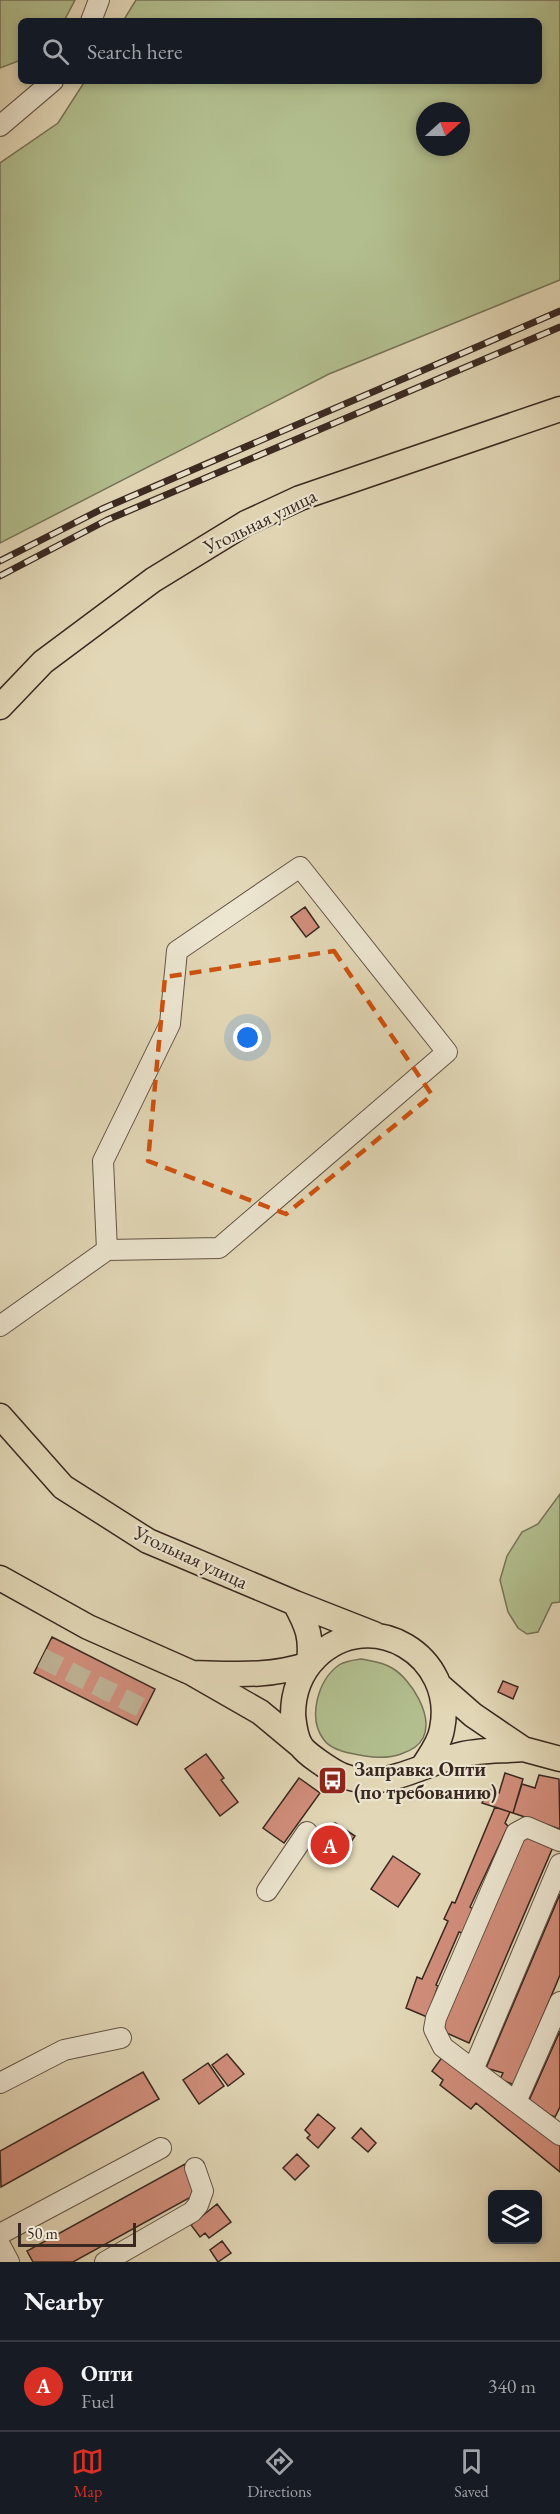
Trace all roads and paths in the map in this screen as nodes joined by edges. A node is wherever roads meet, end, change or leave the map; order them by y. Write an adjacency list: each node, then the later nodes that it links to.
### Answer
1 (99, 0): 2 (street)
2 (92, 18)
3 (49, 84): 4 (street)
4 (0, 126)
5 (560, 409): 6 (main road, Угольная улица)
6 (0, 707)
7 (107, 1250): 7 (street); 8 (street)
8 (0, 1326)
9 (0, 1416): 11 (main road, Угольная улица)
10 (0, 1578): 14 (main road)
11 (295, 1604): 12 (main road, Угольная улица); 13 (main road)
12 (379, 1636): 13 (main road); 15 (main road)
13 (309, 1664): 14 (main road); 16 (main road)
14 (192, 1673): 16 (main road)
15 (441, 1687): 17 (main road); 19 (main road)
16 (301, 1746): 19 (main road)
17 (523, 1749): 18 (main road); 19 (main road)
18 (560, 1759)
19 (424, 1766)
20 (307, 1832): 23 (street)
21 (560, 1841): 26 (street)
22 (560, 1864): 26 (street)
23 (267, 1891)
24 (560, 2002): 28 (street)
25 (121, 2038): 27 (street)
26 (473, 2070): 28 (street)
27 (0, 2083)
28 (516, 2102): 29 (street)
29 (559, 2133)
30 (161, 2148): 32 (street)
31 (195, 2168): 35 (street)
32 (0, 2234)
33 (0, 2245): 34 (street)
34 (9, 2262)
35 (105, 2262)

